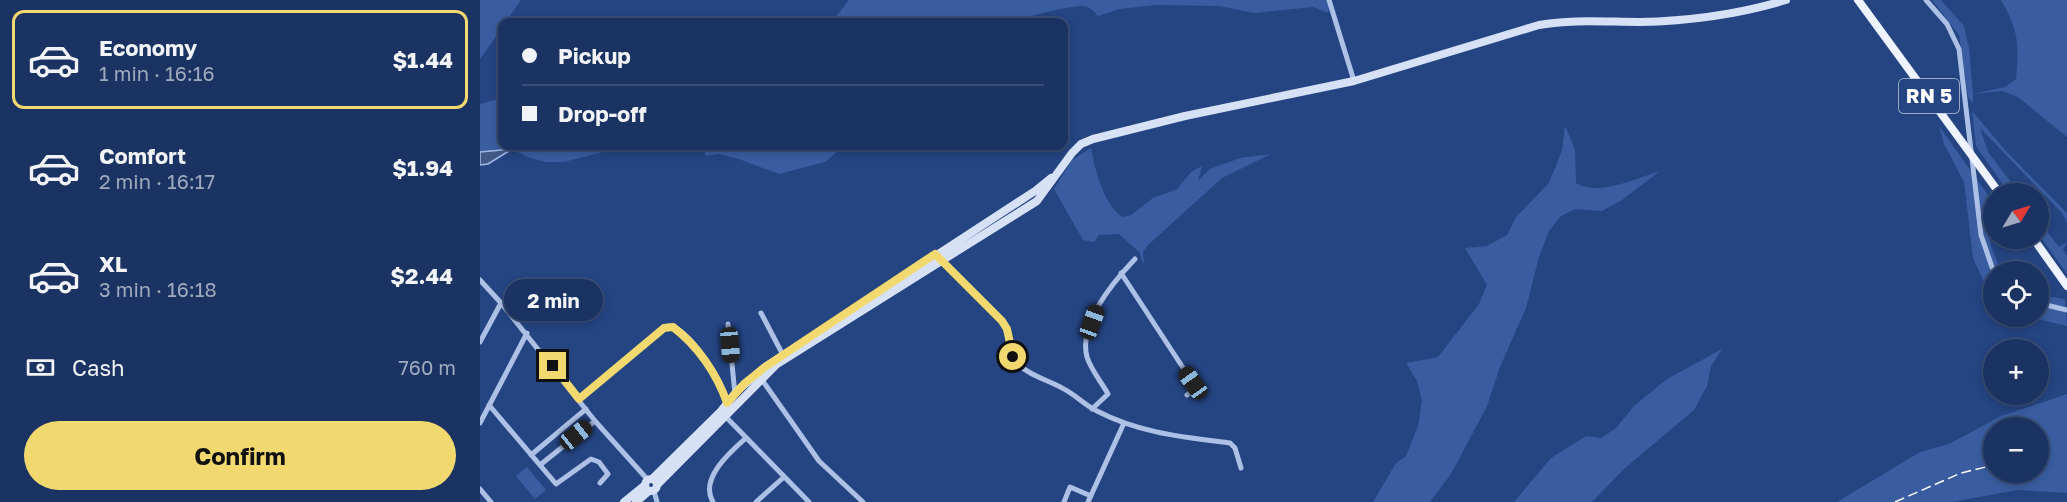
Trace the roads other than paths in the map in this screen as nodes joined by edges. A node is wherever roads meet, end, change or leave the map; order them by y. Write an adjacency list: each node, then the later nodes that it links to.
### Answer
1 (1329, 0): 5 (street)
2 (1786, 0): 5 (street)
3 (1858, 0): 6 (main road, RN 5)
4 (1926, 0): 6 (street)
5 (1354, 81): 7 (street)
6 (1970, 153): 8 (main road, RN 5); 14 (street)
7 (1054, 175): 9 (street); 12 (street)
8 (1992, 183)
9 (947, 247): 11 (street); 12 (street)
10 (2041, 249): 18 (main road)
11 (935, 254): 15 (street); 26 (street)
12 (953, 256): 15 (street)
13 (1135, 259): 16 (street)
14 (1990, 261)
15 (943, 262): 27 (street); 34 (street)
16 (1121, 273): 29 (street); 34 (street)
17 (480, 280): 19 (street)
18 (2067, 286)
19 (501, 303): 24 (street); 25 (street)
20 (2049, 306): 21 (street)
21 (2067, 310)
22 (761, 313): 26 (street)
23 (728, 324): 28 (street)
24 (527, 333): 30 (street); 32 (street)
25 (480, 342)
26 (783, 355): 27 (street)
27 (759, 376): 28 (street); 35 (street); 55 (street)
28 (735, 394): 31 (street)
29 (1187, 395)
30 (579, 399): 31 (street); 33 (street)
31 (727, 403): 35 (street)
32 (489, 405): 37 (street); 40 (street)
33 (586, 409): 36 (street); 40 (street)
34 (1092, 409): 38 (street)
35 (723, 414): 39 (street); 45 (street)
36 (595, 421): 41 (street); 45 (street)
37 (480, 423)
38 (1124, 423): 42 (street); 47 (street)
39 (746, 438): 43 (street); 52 (street)
40 (531, 455): 41 (street)
41 (540, 465): 44 (street)
42 (1241, 468)
43 (784, 477): 53 (street); 54 (street)
44 (600, 483)
45 (651, 485): 49 (street); 50 (street); 51 (street)
46 (480, 489): 48 (street)
47 (1090, 499): 56 (street)
48 (491, 502)
49 (624, 502)
50 (636, 502)
51 (657, 502)
52 (713, 502)
53 (756, 502)
54 (809, 502)
55 (863, 502)
56 (1064, 502)

